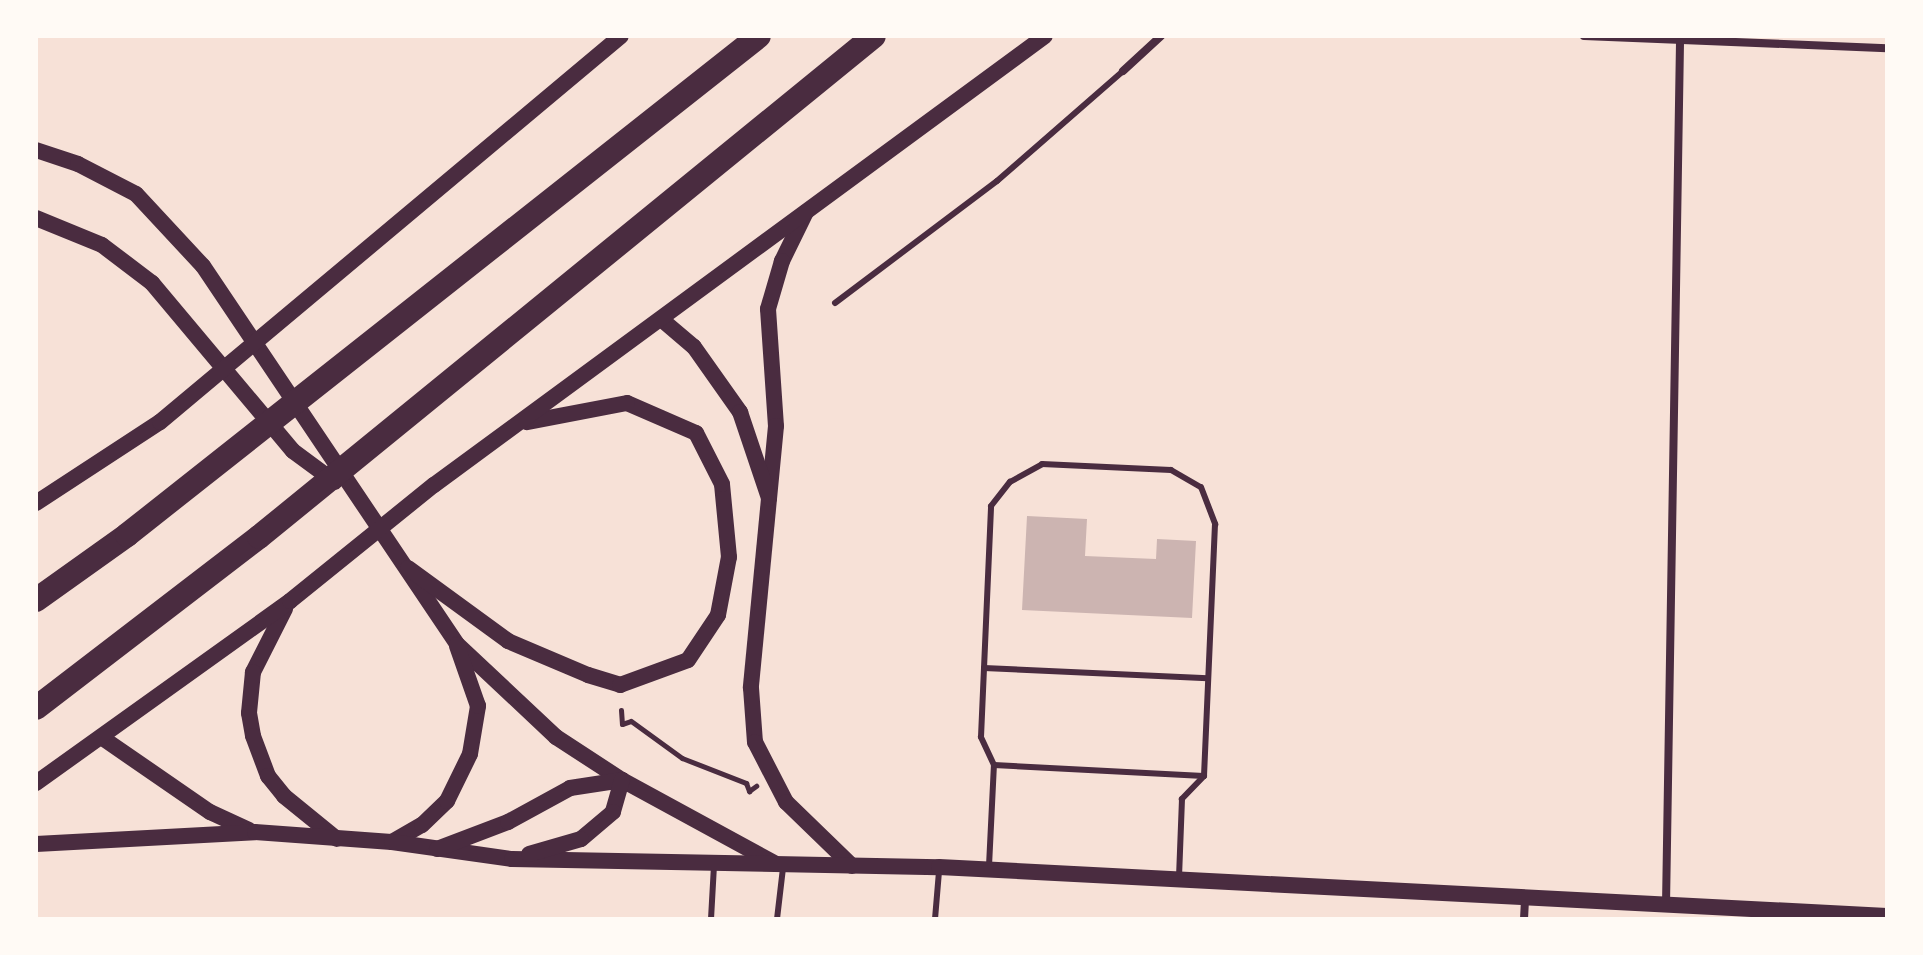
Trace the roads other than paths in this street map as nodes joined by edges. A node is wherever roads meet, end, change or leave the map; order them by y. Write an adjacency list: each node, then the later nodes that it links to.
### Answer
1 (621, 36): 18 (main road)
2 (759, 36): 20 (highway)
3 (874, 36): 25 (highway)
4 (1045, 36): 11 (main road)
5 (1161, 36): 9 (street)
6 (1584, 36): 7 (street)
7 (1680, 42): 8 (street); 44 (street)
8 (1887, 48)
9 (1123, 71): 13 (lane)
10 (36, 150): 16 (main road)
11 (807, 210): 14 (main road); 17 (main road)
12 (36, 218): 16 (main road)
13 (835, 303)
14 (661, 319): 15 (main road); 17 (main road)
15 (522, 423): 19 (main road); 21 (main road)
16 (349, 489): 19 (main road)
17 (770, 499): 39 (main road)
18 (36, 503)
19 (395, 558): 22 (main road)
20 (36, 600)
21 (290, 601): 26 (main road); 32 (main road)
22 (457, 644): 29 (main road); 33 (main road)
23 (984, 668): 24 (lane); 24 (lane); 27 (lane)
24 (1208, 678): 28 (lane)
25 (36, 708)
26 (104, 739): 30 (main road); 31 (main road)
27 (994, 765): 28 (lane); 41 (lane)
28 (1204, 776): 42 (lane)
29 (622, 780): 35 (main road); 36 (main road); 37 (main road)
30 (36, 783)
31 (255, 832): 32 (main road); 34 (main road)
32 (337, 839): 33 (main road)
33 (392, 842): 35 (main road)
34 (36, 844)
35 (433, 850): 36 (main road)
36 (512, 859): 38 (main road)
37 (780, 864): 38 (main road); 39 (main road); 47 (lane)
38 (714, 865): 46 (lane)
39 (852, 866): 40 (main road)
40 (939, 867): 41 (main road); 48 (lane)
41 (989, 870): 42 (main road)
42 (1179, 880): 43 (main road)
43 (1525, 899): 44 (main road); 49 (street)
44 (1666, 906): 45 (main road)
45 (1887, 916)
46 (711, 919)
47 (777, 919)
48 (935, 919)
49 (1524, 919)

